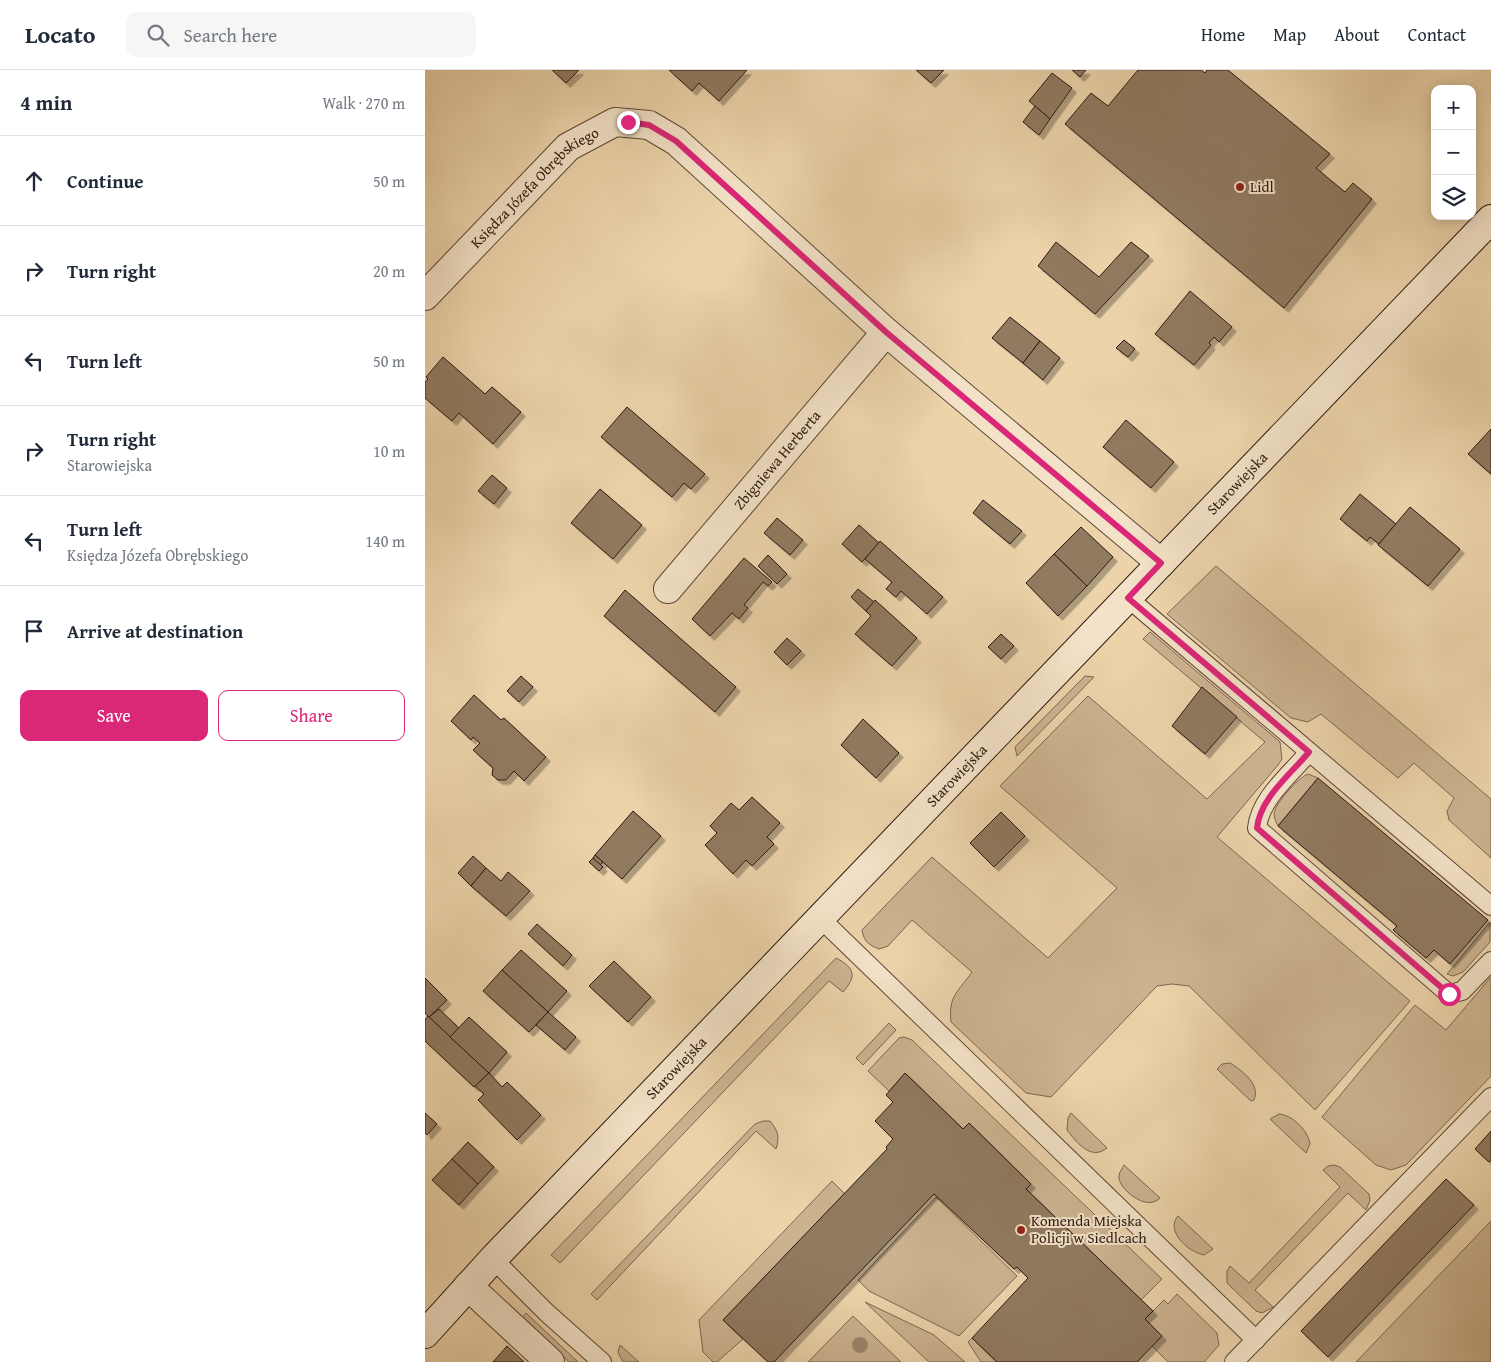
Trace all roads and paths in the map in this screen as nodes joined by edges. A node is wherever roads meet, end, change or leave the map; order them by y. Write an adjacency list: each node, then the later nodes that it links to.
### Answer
1 (1491, 219): 4 (main road, Starowiejska)
2 (425, 296): 3 (main road, Księdza Józefa Obrębskiego)
3 (886, 332): 4 (main road, Księdza Józefa Obrębskiego); 5 (main road, Zbigniewa Herberta)
4 (1161, 563): 6 (main road, Starowiejska)
5 (668, 589)
6 (1128, 598): 7 (lane); 9 (main road, Starowiejska)
7 (1309, 752): 8 (lane); 10 (lane)
8 (1491, 906)
9 (820, 918): 12 (main road, Starowiejska); 15 (lane)
10 (1491, 961)
11 (1491, 1097): 15 (lane)
12 (493, 1259): 13 (main road, Starowiejska); 17 (lane)
13 (468, 1286): 14 (main road, Starowiejska); 16 (main road)
14 (425, 1334)
15 (1255, 1340): 18 (lane)
16 (550, 1362)
17 (602, 1362)
18 (1234, 1362)

